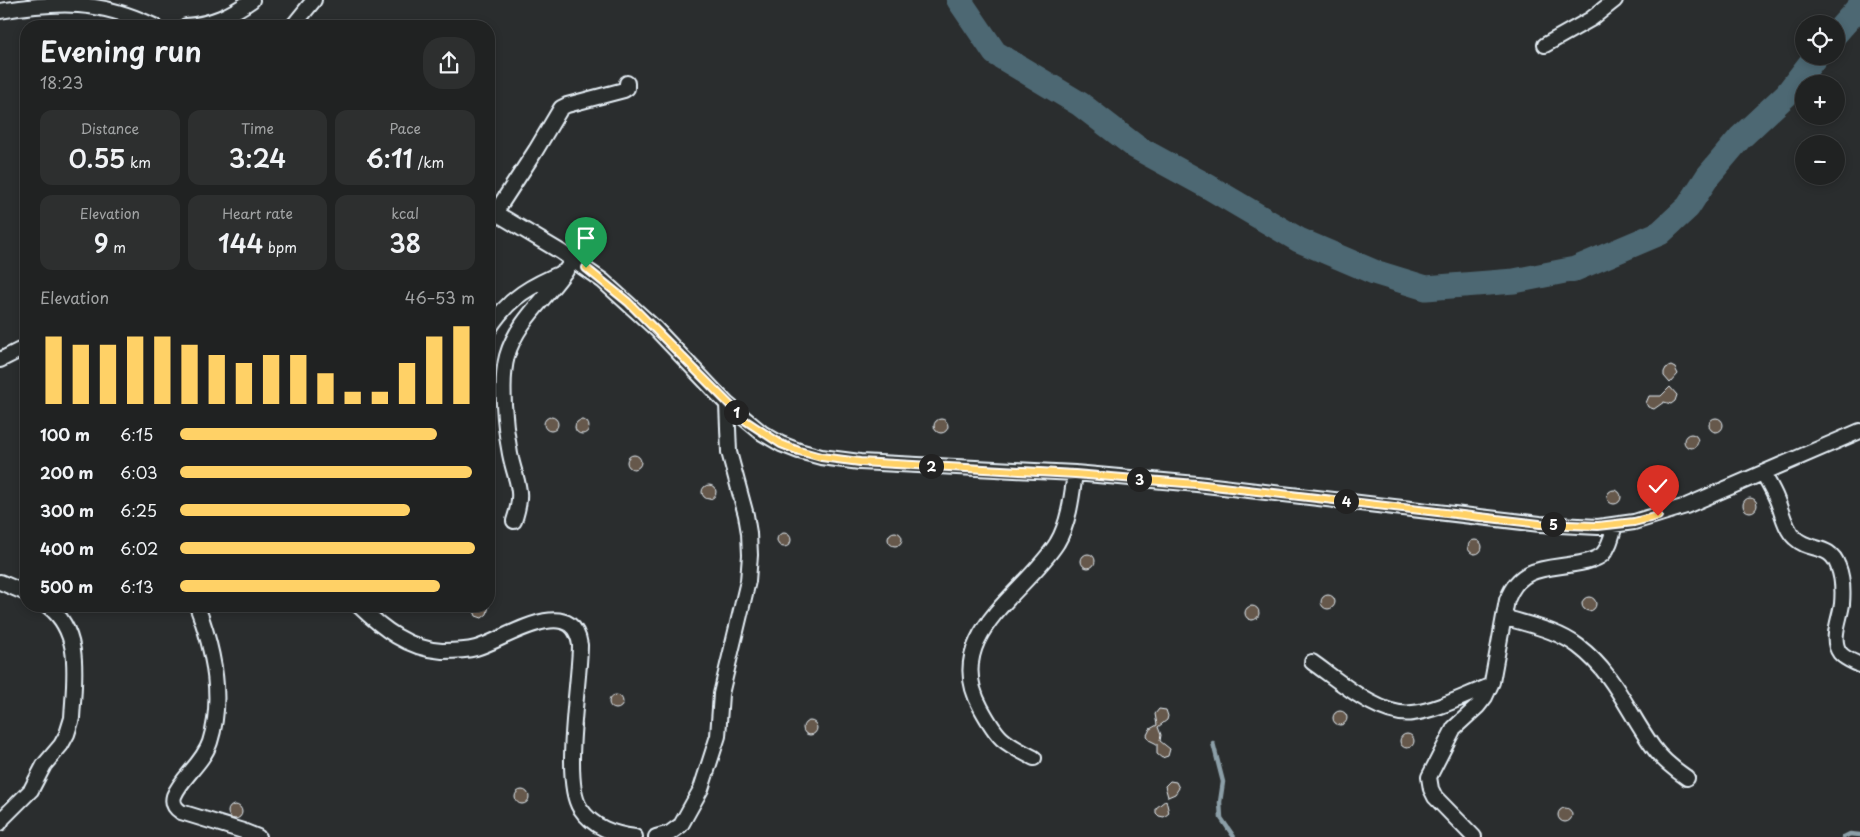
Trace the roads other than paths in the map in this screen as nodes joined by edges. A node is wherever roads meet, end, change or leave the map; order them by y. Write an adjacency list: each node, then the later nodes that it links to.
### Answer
1 (252, 0): 6 (street)
2 (314, 0): 7 (street)
3 (1615, 0): 8 (street)
4 (0, 10): 5 (street)
5 (140, 20)
6 (217, 20)
7 (298, 20)
8 (1545, 45)
9 (627, 83): 10 (street)
10 (495, 207)
11 (495, 213): 12 (street)
12 (570, 265): 13 (street); 16 (street); 20 (street)
13 (495, 319)
14 (20, 350): 15 (street)
15 (0, 360)
16 (727, 404): 19 (street); 36 (street)
17 (1860, 431): 18 (street)
18 (1763, 472): 21 (street); 29 (street)
19 (1075, 474): 21 (street); 31 (street)
20 (514, 520)
21 (1615, 525): 27 (street)
22 (0, 582): 23 (street)
23 (20, 590)
24 (55, 612): 33 (street)
25 (199, 612): 34 (street)
26 (365, 612): 35 (street)
27 (1504, 617): 30 (street); 32 (street)
28 (1312, 662): 30 (street)
29 (1860, 665)
30 (1490, 686): 37 (street)
31 (1034, 758)
32 (1686, 778)
33 (0, 823)
34 (258, 837)
35 (635, 837)
36 (656, 837)
37 (1474, 837)

